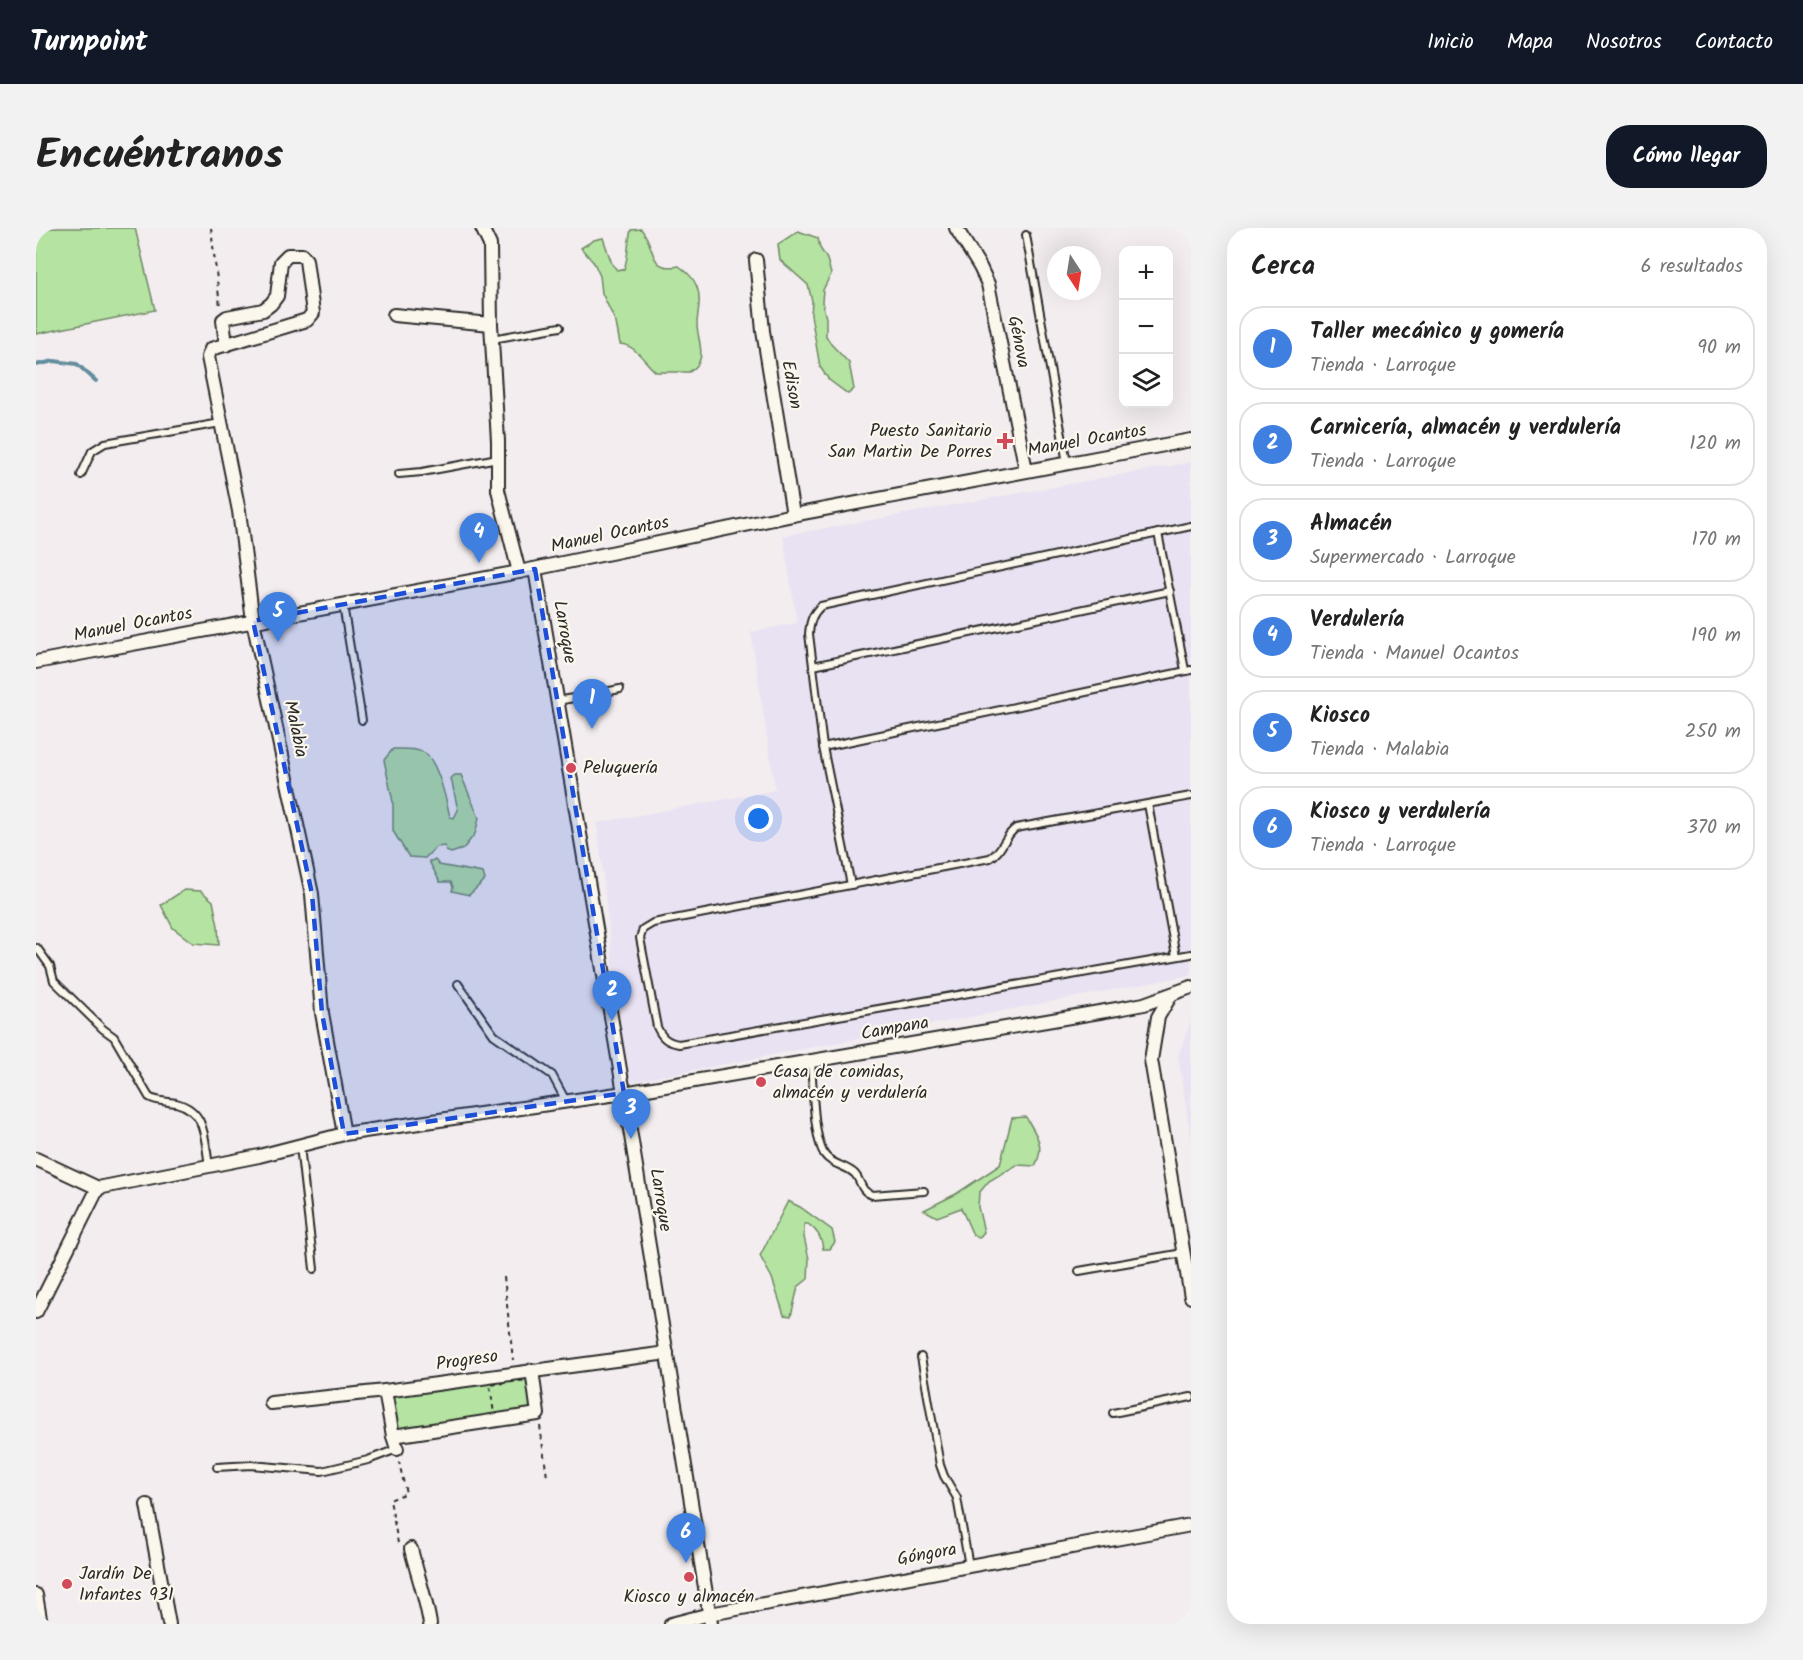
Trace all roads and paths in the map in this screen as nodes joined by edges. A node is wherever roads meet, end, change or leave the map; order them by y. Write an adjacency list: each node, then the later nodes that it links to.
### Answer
1 (211, 228): 8 (path)
2 (482, 228): 7 (street)
3 (956, 228): 16 (street, Génova)
4 (1026, 235): 15 (lane)
5 (756, 260): 19 (street, Edison)
6 (394, 315): 7 (street)
7 (491, 324): 10 (street)
8 (222, 325): 11 (street); 11 (street, Malabia)
9 (560, 327): 10 (lane)
10 (492, 339): 14 (street)
11 (226, 345): 12 (street, Malabia)
12 (221, 423): 18 (lane); 26 (street, Malabia)
13 (1191, 440): 15 (street, Manuel Ocantos)
14 (498, 458): 17 (lane); 23 (street)
15 (1067, 463): 16 (street, Manuel Ocantos)
16 (1026, 470): 19 (street, Manuel Ocantos)
17 (399, 474)
18 (81, 476)
19 (793, 515): 22 (street, Manuel Ocantos)
20 (1191, 526): 21 (lane)
21 (1158, 533): 24 (lane); 28 (lane)
22 (535, 569): 23 (street, Manuel Ocantos); 31 (street, Larroque)
23 (519, 572): 25 (street, Manuel Ocantos)
24 (1170, 591): 28 (lane); 29 (lane)
25 (343, 605): 26 (street, Manuel Ocantos); 32 (lane)
26 (252, 621): 27 (street, Manuel Ocantos); 46 (street, Malabia)
27 (36, 662)
28 (813, 666): 33 (lane)
29 (1188, 670): 33 (lane)
30 (620, 689): 31 (lane)
31 (558, 701): 44 (street, Larroque)
32 (363, 720)
33 (823, 747): 36 (lane)
34 (1191, 796): 35 (lane)
35 (1148, 804): 36 (lane); 39 (lane)
36 (851, 885): 39 (lane)
37 (37, 948): 49 (lane)
38 (1191, 954): 39 (lane)
39 (1176, 956)
40 (458, 984): 45 (lane)
41 (1191, 987): 42 (street, Campana)
42 (1171, 995): 43 (street, Campana); 52 (street)
43 (811, 1061): 44 (street, Campana); 51 (lane)
44 (624, 1093): 45 (street, Campana); 58 (street, Larroque)
45 (566, 1102): 46 (street, Campana)
46 (344, 1134): 47 (street, Campana)
47 (300, 1145): 49 (street, Campana); 53 (lane)
48 (36, 1159): 50 (street)
49 (209, 1166): 50 (street, Campana)
50 (98, 1188): 57 (street)
51 (924, 1191)
52 (1183, 1253): 54 (lane); 56 (street)
53 (314, 1269)
54 (1078, 1271)
55 (504, 1277): 61 (path)
56 (1191, 1297)
57 (36, 1312)
58 (668, 1353): 60 (street, Progreso); 76 (street, Larroque)
59 (921, 1357): 74 (lane)
60 (532, 1370): 61 (street, Progreso); 65 (street)
61 (514, 1372): 62 (street, Progreso)
62 (385, 1390): 64 (street, Progreso); 67 (street)
63 (1191, 1397): 66 (lane)
64 (271, 1403)
65 (535, 1412): 65 (path); 67 (street); 70 (path)
66 (1113, 1413)
67 (393, 1436): 68 (street)
68 (397, 1449): 69 (lane); 73 (path)
69 (217, 1467)
70 (547, 1477)
71 (147, 1504): 78 (street)
72 (1191, 1525): 74 (street, Góngora)
73 (411, 1549): 79 (street)
74 (969, 1566): 76 (street, Góngora)
75 (36, 1595): 77 (street)
76 (710, 1619): 80 (street, Góngora)
77 (41, 1624)
78 (169, 1624)
79 (430, 1624)
80 (671, 1624)

